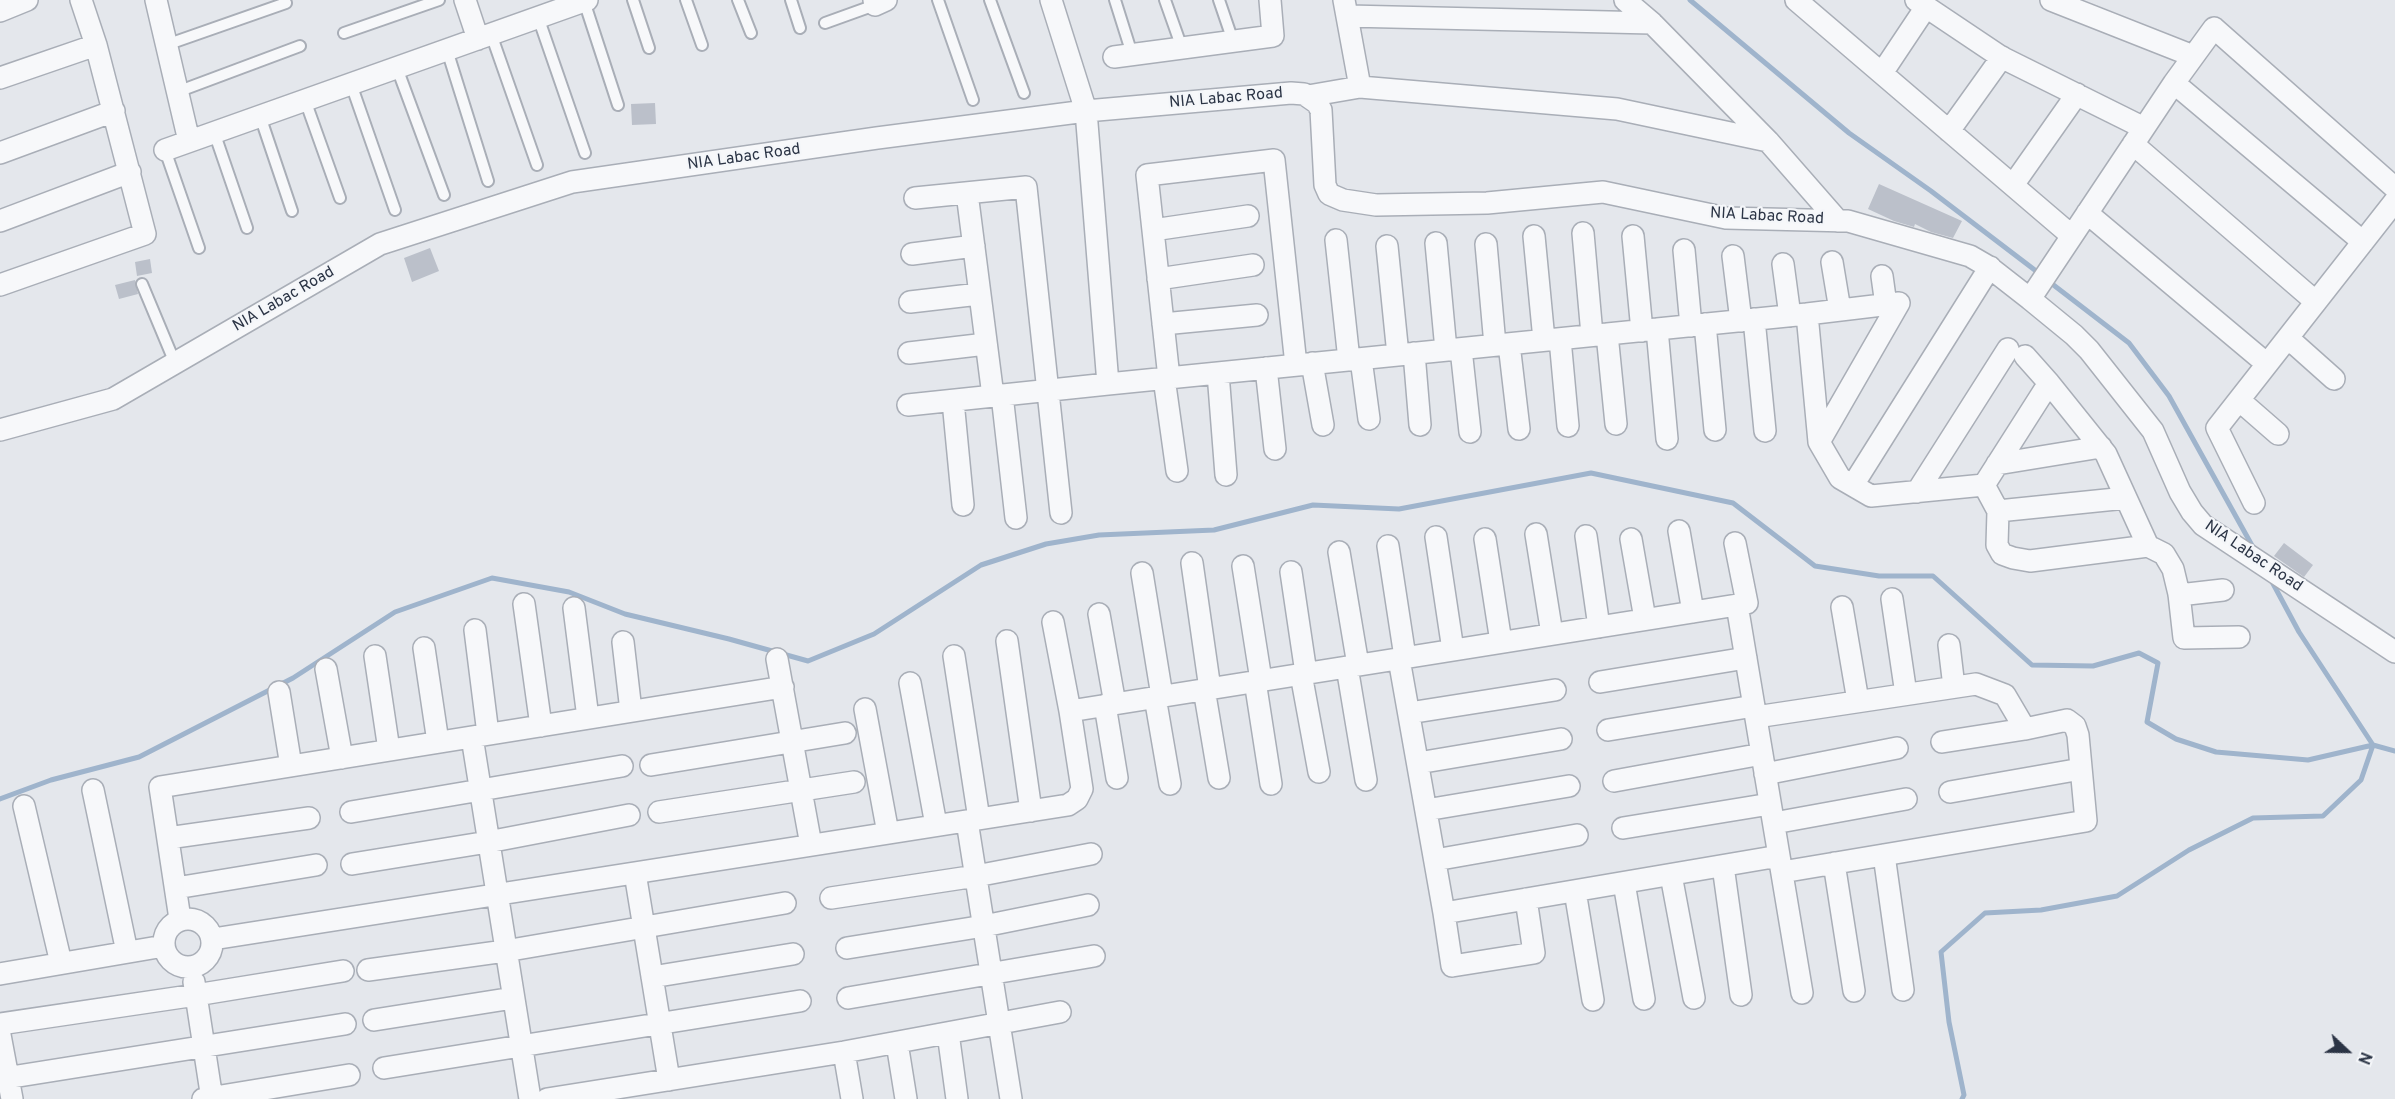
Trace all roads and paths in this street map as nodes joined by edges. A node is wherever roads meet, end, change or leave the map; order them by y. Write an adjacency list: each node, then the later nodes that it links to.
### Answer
1 (27, 0): 25 (street)
2 (81, 0): 34 (street)
3 (156, 0): 35 (street)
4 (439, 0): 30 (lane)
5 (465, 0): 32 (street)
6 (633, 0): 38 (lane)
7 (686, 0): 36 (lane)
8 (738, 0): 31 (lane)
9 (791, 0): 29 (lane)
10 (938, 0): 55 (lane)
11 (990, 0): 51 (lane)
12 (1051, 0): 58 (street)
13 (1114, 0): 41 (lane)
14 (1165, 0): 39 (lane)
15 (1219, 0): 33 (lane)
16 (1270, 0): 33 (street)
17 (1625, 0): 28 (street)
18 (1796, 0): 45 (street)
19 (2051, 0): 42 (street)
20 (586, 1): 26 (street); 56 (lane)
21 (878, 2): 27 (lane)
22 (286, 3): 35 (lane)
23 (1921, 4): 43 (street); 45 (street)
24 (1346, 8): 28 (street); 49 (street)
25 (0, 11)
26 (538, 17): 32 (street); 67 (lane)
27 (825, 23)
28 (1652, 23): 64 (street)
29 (800, 28)
30 (344, 33)
31 (751, 33)
32 (484, 36): 40 (street); 68 (lane)
33 (1233, 41): 39 (street)
34 (96, 45): 46 (street); 57 (street)
35 (166, 45): 50 (street)
36 (702, 45)
37 (300, 46): 50 (lane)
38 (649, 48)
39 (1182, 48): 41 (street)
40 (447, 50): 44 (street); 70 (lane)
41 (1123, 55)
42 (2193, 56): 47 (street); 72 (street)
43 (2002, 57): 52 (street); 60 (street)
44 (397, 68): 48 (street); 74 (lane)
45 (1882, 73): 60 (street)
46 (0, 78)
47 (2174, 83): 62 (street); 91 (street)
48 (351, 84): 54 (street); 78 (lane)
49 (1360, 87): 53 (street); 64 (street)
50 (177, 92): 63 (street)
51 (1024, 93)
52 (2077, 94): 62 (street); 71 (street)
53 (1308, 96): 58 (street, NIA Labac Road); 83 (street, NIA Labac Road)
54 (304, 100): 59 (street); 75 (lane)
55 (973, 100)
56 (618, 105)
57 (114, 111): 66 (street); 69 (street)
58 (1086, 111): 129 (street, NIA Labac Road); 137 (street)
59 (260, 116): 61 (street); 79 (lane)
60 (1949, 131): 71 (street)
61 (214, 132): 63 (street); 84 (lane)
62 (2139, 136): 80 (street); 111 (street)
63 (189, 141): 65 (street)
64 (1768, 141): 83 (street)
65 (165, 150): 96 (lane)
66 (0, 153)
67 (585, 153)
68 (537, 165)
69 (130, 172): 82 (street); 107 (street)
70 (489, 181)
71 (2013, 185): 89 (street)
72 (2395, 188)
73 (968, 193): 76 (street); 94 (street); 138 (street)
74 (444, 195)
75 (340, 198)
76 (915, 198)
77 (2395, 201): 91 (street)
78 (395, 210)
79 (292, 211)
80 (2087, 213): 89 (street); 130 (street)
81 (1248, 216): 85 (street)
82 (0, 221)
83 (1838, 221): 103 (street, NIA Labac Road)
84 (247, 228)
85 (1153, 230): 105 (street); 131 (street)
86 (1583, 233): 120 (street)
87 (1534, 236): 122 (street)
88 (1633, 236): 119 (street)
89 (2072, 236): 109 (street)
90 (1336, 240): 128 (street)
91 (2362, 242): 111 (street)
92 (1436, 243): 125 (street)
93 (1486, 244): 124 (street)
94 (974, 246): 98 (street); 108 (street)
95 (1387, 246): 127 (street)
96 (199, 248)
97 (1684, 250): 118 (street)
98 (912, 254)
99 (1733, 256): 116 (street)
100 (1832, 262): 113 (street)
101 (1783, 264): 115 (street)
102 (1253, 265): 105 (street)
103 (1990, 267): 109 (street, NIA Labac Road); 161 (street)
104 (1882, 276): 112 (street)
105 (1158, 279): 117 (street)
106 (142, 284): 129 (lane)
107 (0, 285)
108 (979, 294): 110 (street); 123 (street)
109 (2034, 294): 205 (street, NIA Labac Road)
110 (910, 302)
111 (2316, 302): 121 (street)
112 (1886, 305): 113 (street); 155 (street)
113 (1840, 310): 115 (street)
114 (1257, 315): 117 (street)
115 (1798, 315): 116 (street); 155 (street)
116 (1748, 320): 118 (street); 151 (street)
117 (1163, 324): 134 (street)
118 (1698, 325): 119 (street); 150 (street)
119 (1650, 330): 120 (street); 154 (street)
120 (1599, 335): 122 (street); 144 (street)
121 (2288, 338): 130 (street); 135 (street)
122 (1552, 340): 124 (street); 147 (street)
123 (986, 344): 126 (street); 139 (street)
124 (1502, 344): 125 (street); 148 (street)
125 (1454, 349): 127 (street); 152 (street)
126 (909, 353)
127 (1406, 354): 128 (street); 146 (street)
128 (1355, 359): 131 (street); 143 (street)
129 (175, 363): 149 (street, NIA Labac Road)
130 (2267, 363): 140 (street)
131 (1304, 364): 132 (street); 145 (street)
132 (1266, 368): 133 (street); 157 (street)
133 (1218, 373): 134 (street); 160 (street)
134 (1166, 378): 137 (street); 159 (street)
135 (2334, 379)
136 (2049, 383): 156 (street); 158 (street); 163 (street)
137 (1108, 384): 138 (street)
138 (1047, 390): 139 (street); 168 (street)
139 (998, 396): 141 (street); 169 (street)
140 (2239, 400): 153 (street); 165 (street)
141 (953, 401): 142 (street); 166 (street)
142 (908, 405)
143 (1369, 419)
144 (1616, 424)
145 (1323, 425)
146 (1420, 425)
147 (1568, 426)
148 (1519, 429)
149 (0, 430)
150 (1715, 430)
151 (1766, 431)
152 (1470, 432)
153 (2278, 434)
154 (1666, 439)
155 (1818, 442): 161 (street)
156 (2101, 447): 158 (street); 164 (street)
157 (1275, 449)
158 (1997, 464): 162 (street)
159 (1177, 471)
160 (1226, 476)
161 (1853, 485): 163 (street)
162 (1984, 485): 163 (street); 167 (street)
163 (1917, 492)
164 (2126, 498): 167 (street); 178 (street)
165 (2254, 503)
166 (963, 505)
167 (1998, 511): 178 (street)
168 (1061, 513)
169 (1016, 518)
170 (1679, 531): 191 (street)
171 (1536, 534): 197 (street)
172 (1586, 536): 195 (street)
173 (1436, 537): 204 (street)
174 (1485, 539): 201 (street)
175 (1631, 539): 193 (street)
176 (1735, 543): 188 (street)
177 (1388, 546): 208 (street)
178 (2148, 546): 185 (street)
179 (1339, 552): 211 (street)
180 (1192, 563): 219 (street)
181 (1243, 566): 214 (street)
182 (1291, 572): 213 (street)
183 (1142, 573): 223 (street)
184 (2223, 590): 185 (street)
185 (2179, 595): 198 (street)
186 (1892, 599): 222 (street)
187 (524, 604): 232 (street)
188 (1737, 605): 191 (street); 209 (street)
189 (1842, 607): 224 (street)
190 (574, 608): 231 (street)
191 (1693, 612): 193 (street)
192 (1099, 614): 225 (street)
193 (1645, 619): 195 (street)
194 (1053, 622): 228 (street)
195 (1599, 627): 197 (street)
196 (475, 630): 236 (street)
197 (1552, 634): 201 (street)
198 (2240, 637)
199 (1007, 641): 265 (street)
200 (623, 642): 227 (street)
201 (1501, 642): 204 (street)
202 (1949, 645): 218 (street)
203 (424, 648): 238 (street)
204 (1453, 650): 208 (street)
205 (2395, 652)
206 (375, 656): 242 (street)
207 (954, 656): 272 (street)
208 (1402, 658): 211 (street); 230 (street)
209 (1746, 658): 215 (street); 229 (street)
210 (777, 659): 217 (street)
211 (1352, 666): 213 (street); 253 (street)
212 (326, 669): 243 (street)
213 (1304, 674): 214 (street); 250 (street)
214 (1258, 681): 219 (street); 257 (street)
215 (1600, 682)
216 (910, 683): 273 (street)
217 (783, 687): 227 (street); 239 (street)
218 (1954, 687): 222 (street); 233 (street)
219 (1207, 689): 223 (street); 252 (street)
220 (1555, 690): 230 (street)
221 (279, 692): 247 (street)
222 (1906, 694): 224 (street)
223 (1158, 697): 225 (street); 256 (street)
224 (1858, 701): 229 (street)
225 (1110, 704): 228 (street); 251 (street)
226 (865, 709): 275 (street)
227 (631, 711): 231 (street)
228 (1070, 711): 265 (street)
229 (1755, 712): 234 (street); 245 (street)
230 (1409, 713): 244 (street)
231 (588, 718): 232 (street)
232 (541, 726): 236 (street)
233 (2025, 729): 240 (street); 249 (street)
234 (1608, 730)
235 (846, 733): 239 (street)
236 (480, 735): 238 (street); 260 (street)
237 (1561, 739): 244 (street)
238 (438, 742): 242 (street)
239 (793, 742): 246 (street); 261 (street)
240 (1942, 742)
241 (1897, 748): 245 (street)
242 (389, 750): 243 (street)
243 (342, 758): 247 (street)
244 (1418, 763): 266 (street)
245 (1764, 764): 254 (street); 269 (street)
246 (651, 765)
247 (291, 766): 277 (street)
248 (622, 766): 260 (street)
249 (2081, 769): 262 (street); 281 (street)
250 (1319, 772)
251 (1117, 778)
252 (1219, 778)
253 (1366, 780)
254 (1614, 781)
255 (854, 782): 261 (street)
256 (1170, 784)
257 (1270, 784)
258 (1569, 786): 266 (street)
259 (93, 790): 307 (street)
260 (481, 791): 267 (street); 278 (street)
261 (801, 791): 268 (street); 279 (street)
262 (1950, 792)
263 (1906, 799): 269 (street)
264 (24, 806): 310 (street)
265 (1031, 810): 272 (street)
266 (1426, 810): 282 (street)
267 (351, 812)
268 (659, 812)
269 (1772, 814): 274 (street); 285 (street)
270 (629, 815): 278 (street)
271 (309, 818): 277 (street)
272 (973, 820): 273 (street); 290 (street)
273 (936, 825): 275 (street)
274 (1623, 828)
275 (888, 833): 279 (street)
276 (1577, 835): 282 (street)
277 (168, 838): 292 (street)
278 (488, 842): 284 (street); 294 (street)
279 (811, 845): 288 (street)
280 (1091, 854): 290 (street)
281 (1884, 855): 283 (street); 317 (street)
282 (1435, 860): 299 (street)
283 (1834, 863): 285 (street); 318 (street)
284 (352, 864)
285 (1781, 864): 287 (street); 319 (street)
286 (316, 865): 292 (street)
287 (1723, 866): 289 (street); 321 (street)
288 (635, 873): 294 (street); 302 (street)
289 (1671, 875): 291 (street); 324 (street)
290 (976, 876): 295 (street); 301 (street)
291 (1624, 882): 293 (street); 325 (street)
292 (176, 888): 300 (street)
293 (1575, 891): 296 (street); 326 (street)
294 (496, 894): 303 (street); 306 (street)
295 (831, 898)
296 (1526, 899): 299 (street); 299 (street)
297 (785, 903): 302 (street)
298 (1088, 905): 301 (street)
299 (1444, 913)
300 (180, 919): 303 (street); 304 (street)
301 (984, 926): 305 (street); 315 (street)
302 (644, 928): 306 (street); 316 (street)
303 (213, 939): 311 (street)
304 (164, 946): 307 (street); 311 (street)
305 (847, 948)
306 (505, 951): 313 (street); 322 (street)
307 (127, 952): 310 (street)
308 (793, 954): 316 (street)
309 (1094, 956): 315 (street)
310 (61, 963): 314 (street)
311 (191, 967): 320 (street)
312 (343, 970): 320 (street)
313 (368, 970)
314 (0, 974)
315 (992, 974): 323 (street); 332 (street)
316 (652, 977): 333 (street)
317 (1903, 990)
318 (1854, 991)
319 (1802, 993)
320 (196, 995): 330 (street); 338 (street)
321 (1741, 995)
322 (513, 998): 329 (street); 337 (street)
323 (848, 998)
324 (1694, 998)
325 (1644, 999)
326 (1593, 1000)
327 (800, 1001): 333 (street)
328 (1060, 1012): 332 (street)
329 (374, 1020)
330 (0, 1024)
331 (345, 1024): 338 (street)
332 (999, 1024): 334 (street); 351 (street)
333 (660, 1025): 337 (street); 343 (street)
334 (948, 1033): 336 (street); 350 (street)
335 (0, 1035): 342 (street)
336 (897, 1043): 339 (street); 349 (street)
337 (521, 1046): 340 (street); 346 (street)
338 (204, 1047): 342 (street); 345 (street)
339 (844, 1052): 343 (street); 348 (street)
340 (384, 1068)
341 (349, 1075): 345 (street)
342 (4, 1078): 344 (street)
343 (669, 1080): 347 (street)
344 (12, 1099)
345 (209, 1099)
346 (530, 1099)
347 (547, 1099)
348 (852, 1099)
349 (906, 1099)
350 (957, 1099)
351 (1011, 1099)

